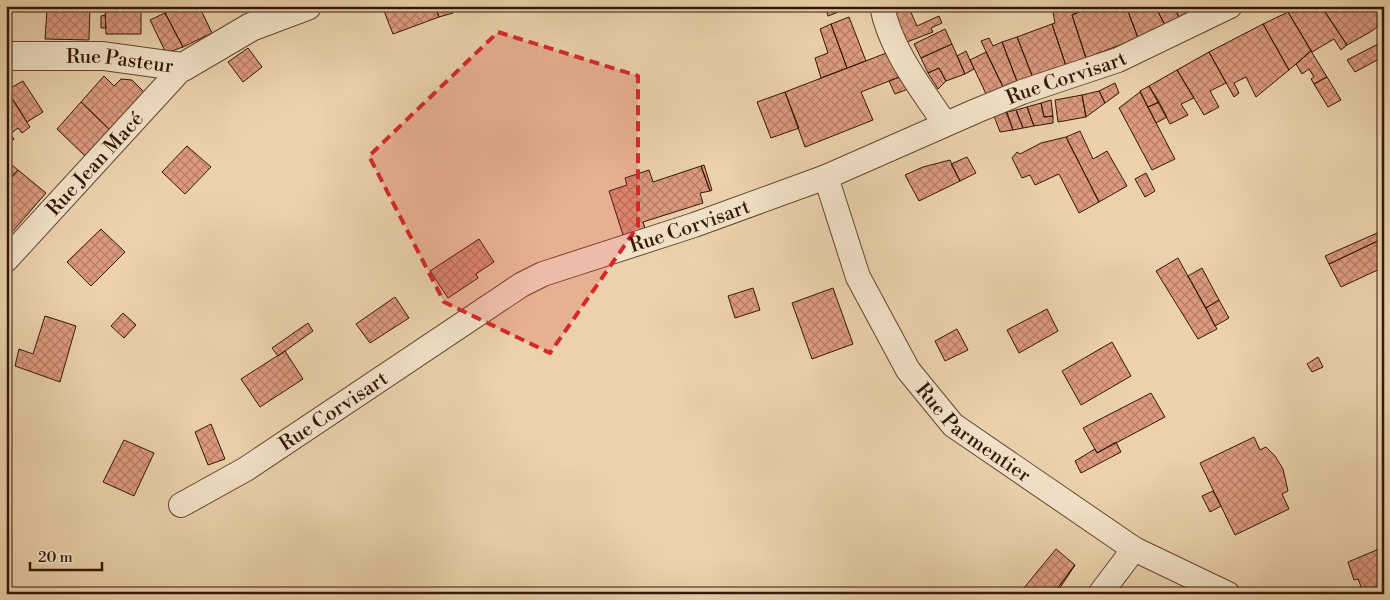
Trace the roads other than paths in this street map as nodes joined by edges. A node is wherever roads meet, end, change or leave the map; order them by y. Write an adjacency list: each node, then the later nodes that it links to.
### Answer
1 (307, 6): 5 (street, Rue Pasteur)
2 (882, 6): 6 (street)
3 (1230, 6): 6 (street, Rue Corvisart)
4 (6, 56): 5 (street, Rue Pasteur)
5 (183, 67): 8 (street, Rue Jean Macé)
6 (945, 124): 7 (street, Rue Corvisart)
7 (826, 177): 9 (street, Rue Corvisart); 10 (street, Rue Parmentier)
8 (6, 260)
9 (181, 505)
10 (1134, 549): 11 (street); 12 (street, Rue Parmentier)
11 (1100, 594)
12 (1228, 594)

